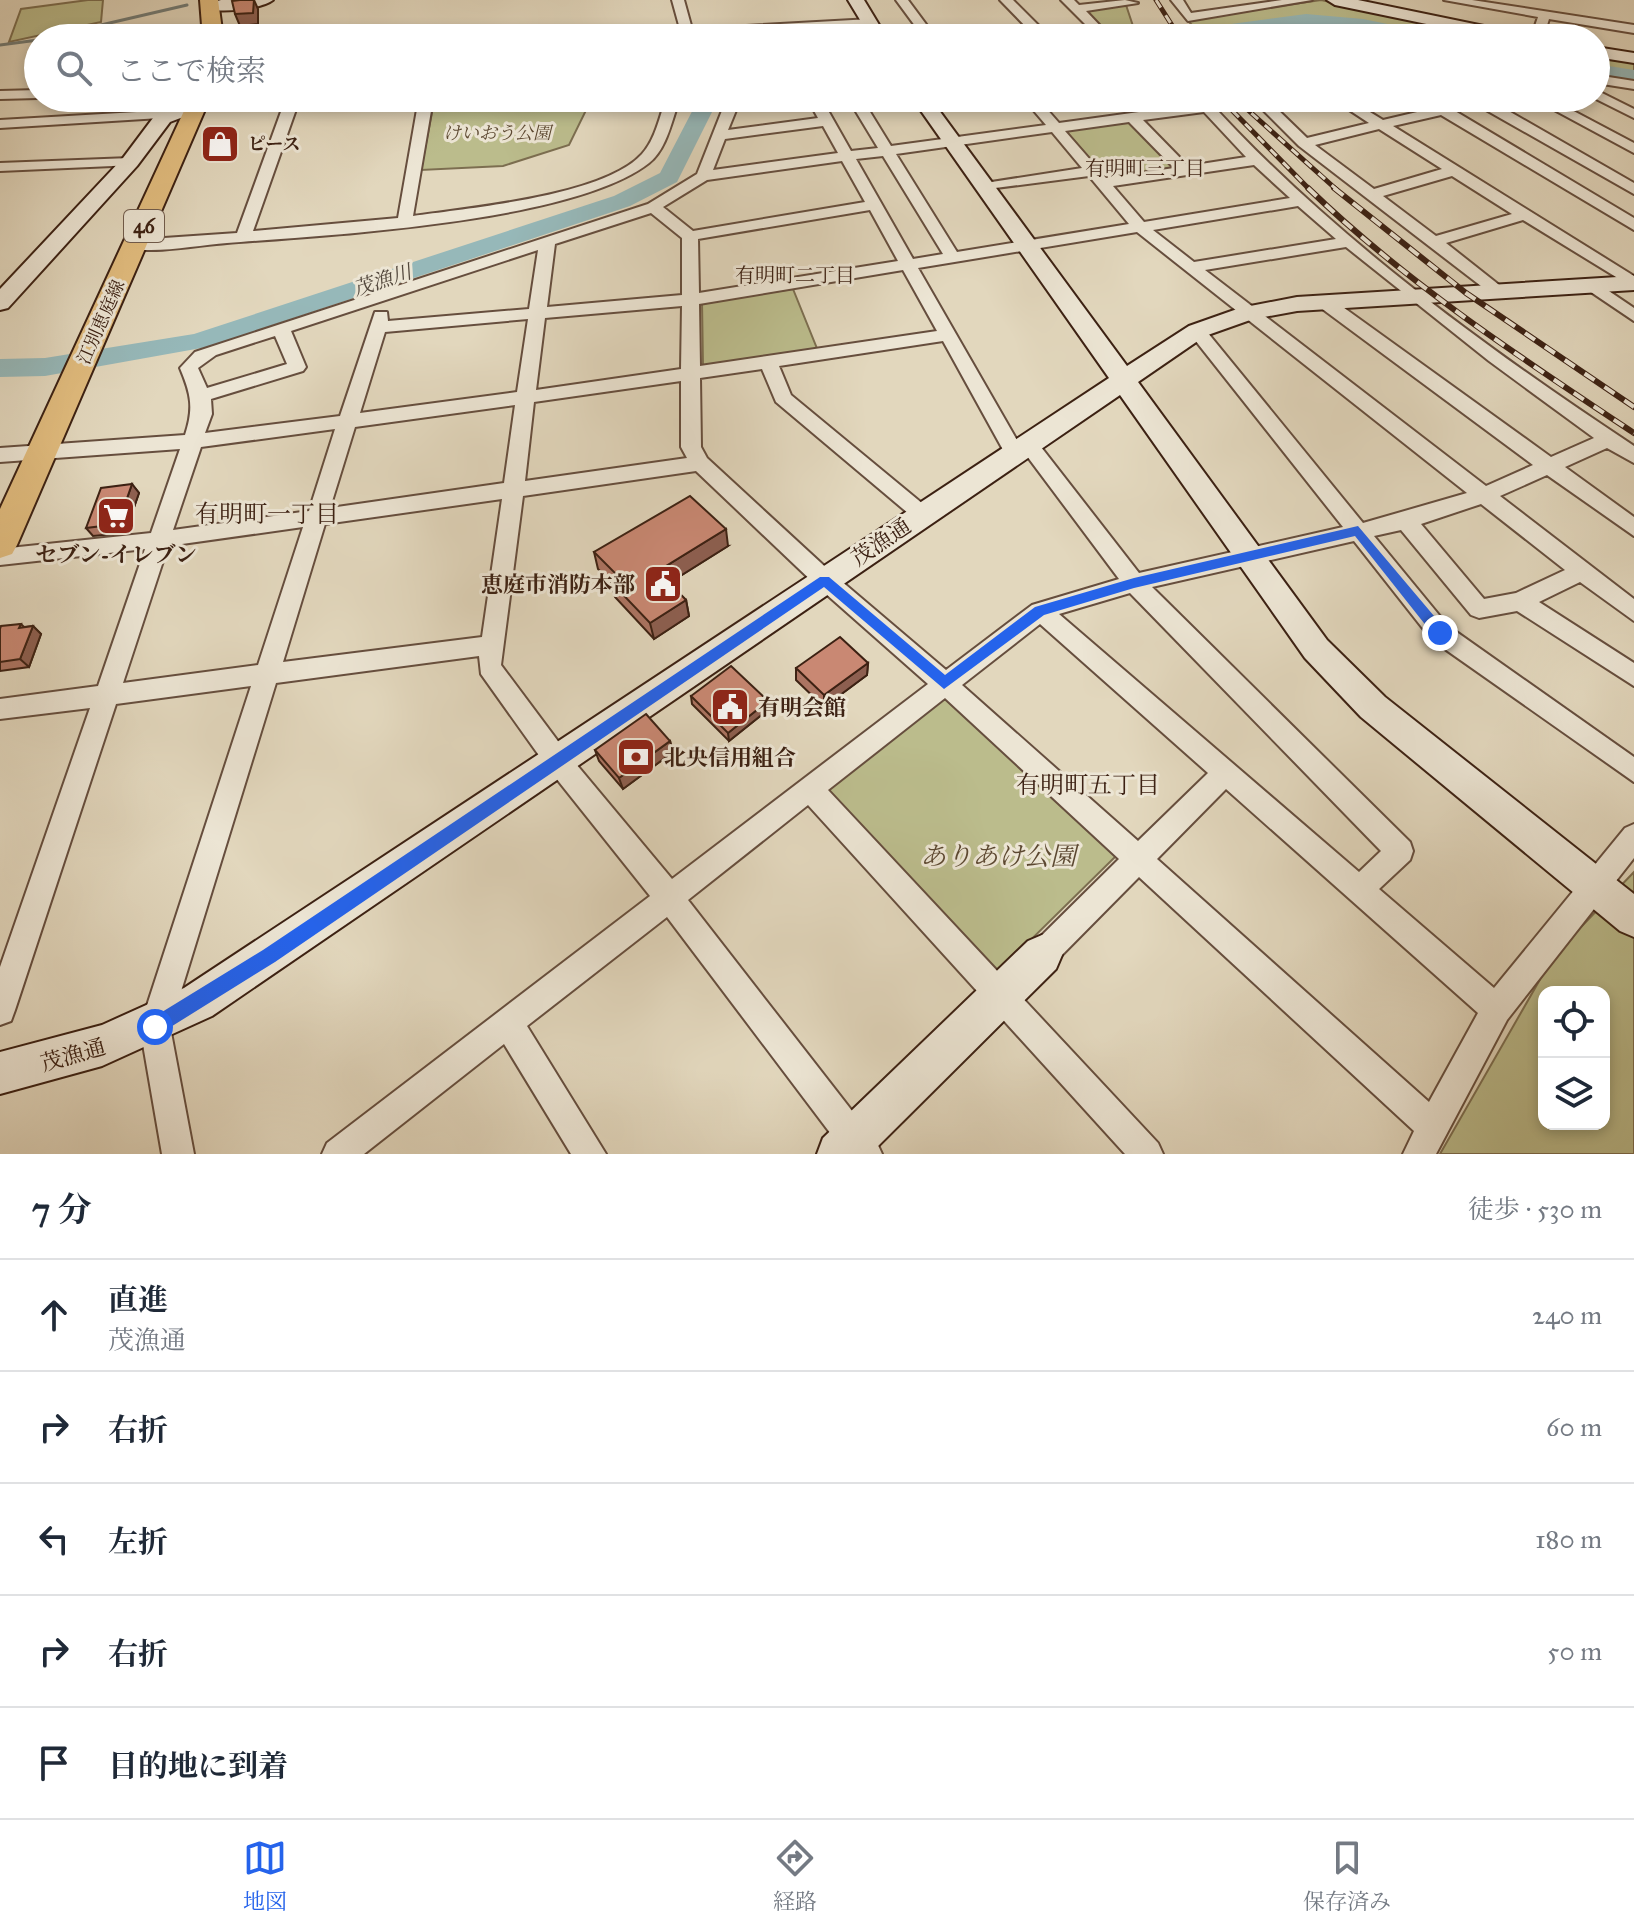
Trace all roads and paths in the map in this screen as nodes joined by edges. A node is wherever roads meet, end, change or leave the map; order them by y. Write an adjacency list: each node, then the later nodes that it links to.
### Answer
1 (265, 0): 12 (street)
2 (678, 0): 17 (street)
3 (856, 0): 18 (street)
4 (902, 0): 19 (street)
5 (1006, 0): 20 (street)
6 (1131, 0): 13 (street)
7 (1177, 0): 14 (street)
8 (1248, 0): 14 (street)
9 (1306, 0): 14 (street)
10 (1335, 0): 22 (street)
11 (1450, 0): 15 (street)
12 (210, 3): 16 (main road)
13 (1072, 4): 21 (street)
14 (1261, 6)
15 (1544, 16): 23 (street); 24 (street)
16 (212, 24)
17 (685, 24)
18 (871, 24)
19 (919, 24)
20 (1030, 24)
21 (1092, 24)
22 (1451, 24)
23 (1541, 24)
24 (1599, 24)
25 (1610, 26): 26 (street)
26 (1634, 29)
27 (1610, 54): 28 (street)
28 (1634, 58)
29 (1610, 81): 30 (street)
30 (1634, 85)
31 (24, 94): 32 (street)
32 (0, 95)
33 (1610, 101): 54 (street)
34 (77, 112): 56 (street)
35 (176, 112): 53 (street)
36 (195, 112): 89 (main road, 江別恵庭線 / 46)
37 (288, 112): 84 (street)
38 (424, 112): 81 (street)
39 (667, 112): 81 (street)
40 (730, 112): 61 (street)
41 (823, 112): 57 (street)
42 (863, 112): 65 (street)
43 (931, 112): 62 (street)
44 (1043, 112): 60 (street)
45 (1156, 112): 55 (street)
46 (1212, 112): 67 (street)
47 (1272, 112): 63 (street)
48 (1360, 112): 59 (street)
49 (1408, 112): 59 (street)
50 (1446, 112): 82 (street)
51 (1508, 112): 75 (street)
52 (1565, 112): 64 (street)
53 (171, 114): 56 (street); 68 (street)
54 (1634, 114)
55 (1132, 117): 60 (street); 71 (street)
56 (71, 119): 58 (street)
57 (828, 121): 61 (street); 66 (street)
58 (0, 124)
59 (1379, 124): 63 (street); 70 (street)
60 (1057, 127): 62 (street); 73 (street)
61 (723, 135): 72 (street)
62 (951, 141): 65 (street); 74 (street)
63 (1304, 143): 76 (street)
64 (1634, 149)
65 (888, 150): 66 (street); 91 (street)
66 (847, 155): 72 (street); 78 (street)
67 (1258, 160): 71 (street); 77 (street)
68 (130, 162): 69 (street); 101 (street)
69 (0, 167)
70 (1455, 170): 76 (street); 80 (street)
71 (1186, 172): 73 (street)
72 (703, 176): 79 (street)
73 (1099, 177): 74 (street); 83 (street)
74 (985, 187): 90 (street)
75 (1632, 187)
76 (1371, 195): 88 (street)
77 (1302, 201): 83 (street); 87 (street)
78 (875, 205): 85 (street); 92 (street)
79 (653, 207): 85 (street); 86 (street)
80 (1527, 214): 88 (street); 94 (street)
81 (405, 220): 84 (street)
82 (1634, 225)
83 (1141, 228): 90 (street); 93 (street)
84 (244, 235): 89 (street)
85 (690, 236): 99 (street)
86 (547, 241): 97 (street); 102 (street)
87 (1348, 242): 93 (street); 98 (street)
88 (1433, 242): 96 (street)
89 (135, 245): 119 (main road, 江別恵庭線 / 46)
90 (1026, 246): 91 (street); 111 (street)
91 (953, 258): 92 (street)
92 (909, 265): 99 (street); 108 (street)
93 (1191, 267): 103 (street)
94 (1634, 283): 95 (street, 茂漁通)
95 (1594, 286): 96 (street, 茂漁通); 104 (street)
96 (1500, 292): 98 (street, 茂漁通)
97 (389, 294): 105 (street); 106 (street)
98 (1415, 295): 100 (street, 茂漁通); 115 (street)
99 (689, 300): 102 (street); 110 (street)
100 (1323, 301): 103 (street, 茂漁通); 122 (street)
101 (0, 303)
102 (538, 313): 105 (street); 113 (street)
103 (1248, 313): 107 (street, 茂漁通); 124 (street)
104 (1634, 316)
105 (377, 327): 114 (street)
106 (281, 329): 112 (street); 112 (street)
107 (1197, 331): 111 (street, 茂漁通); 129 (street)
108 (947, 335): 109 (street); 117 (street)
109 (769, 363): 110 (street); 125 (street)
110 (689, 377): 113 (street); 121 (street)
111 (1123, 384): 117 (street, 茂漁通); 132 (street)
112 (201, 396): 116 (street)
113 (526, 399): 114 (street); 123 (street)
114 (347, 421): 116 (street); 126 (street)
115 (1609, 439): 120 (street); 122 (street)
116 (192, 442): 119 (street); 130 (street)
117 (1020, 448): 125 (street, 茂漁通); 136 (street)
118 (0, 455): 119 (street)
119 (41, 455): 131 (main road, 江別恵庭線 / 46)
120 (1634, 456)
121 (700, 463): 123 (street); 135 (street)
122 (1547, 466): 124 (street); 128 (street)
123 (514, 491): 126 (street); 140 (street)
124 (1484, 495): 127 (street); 134 (street)
125 (922, 514): 135 (street, 茂漁通)
126 (318, 518): 130 (street); 141 (street)
127 (1406, 521): 129 (street); 137 (street)
128 (1634, 528)
129 (1358, 531): 132 (street); 147 (street)
130 (157, 540): 133 (street); 144 (street)
131 (0, 545)
132 (1246, 555): 136 (street); 152 (street)
133 (0, 557)
134 (1581, 572): 137 (street); 139 (street)
135 (825, 580): 143 (street); 146 (street, 茂漁通)
136 (1134, 583): 138 (street); 153 (street)
137 (1520, 601): 142 (street)
138 (1040, 611): 143 (street); 148 (street)
139 (1634, 612)
140 (491, 645): 141 (street); 146 (street)
141 (268, 673): 144 (street); 161 (street)
142 (1634, 676)
143 (944, 683): 149 (street); 151 (street)
144 (107, 692): 145 (street); 159 (street)
145 (0, 709)
146 (557, 760): 154 (street); 161 (street, 茂漁通)
147 (1634, 771)
148 (1225, 773): 151 (street); 153 (street)
149 (810, 789): 154 (street); 157 (street)
150 (1634, 837): 152 (street)
151 (1138, 862): 156 (street); 163 (street)
152 (1594, 886): 155 (street); 158 (street)
153 (1361, 888): 158 (street)
154 (669, 897): 160 (street); 164 (street)
155 (1634, 918)
156 (1042, 955): 157 (street)
157 (999, 996): 164 (street); 168 (street)
158 (1496, 1009): 163 (street)
159 (0, 1010)
160 (509, 1025): 166 (street); 167 (street)
161 (155, 1027): 162 (street, 茂漁通); 165 (street)
162 (0, 1073)
163 (1433, 1127): 169 (street)
164 (853, 1149)
165 (178, 1154)
166 (339, 1154)
167 (590, 1154)
168 (1147, 1154)
169 (1419, 1154)

